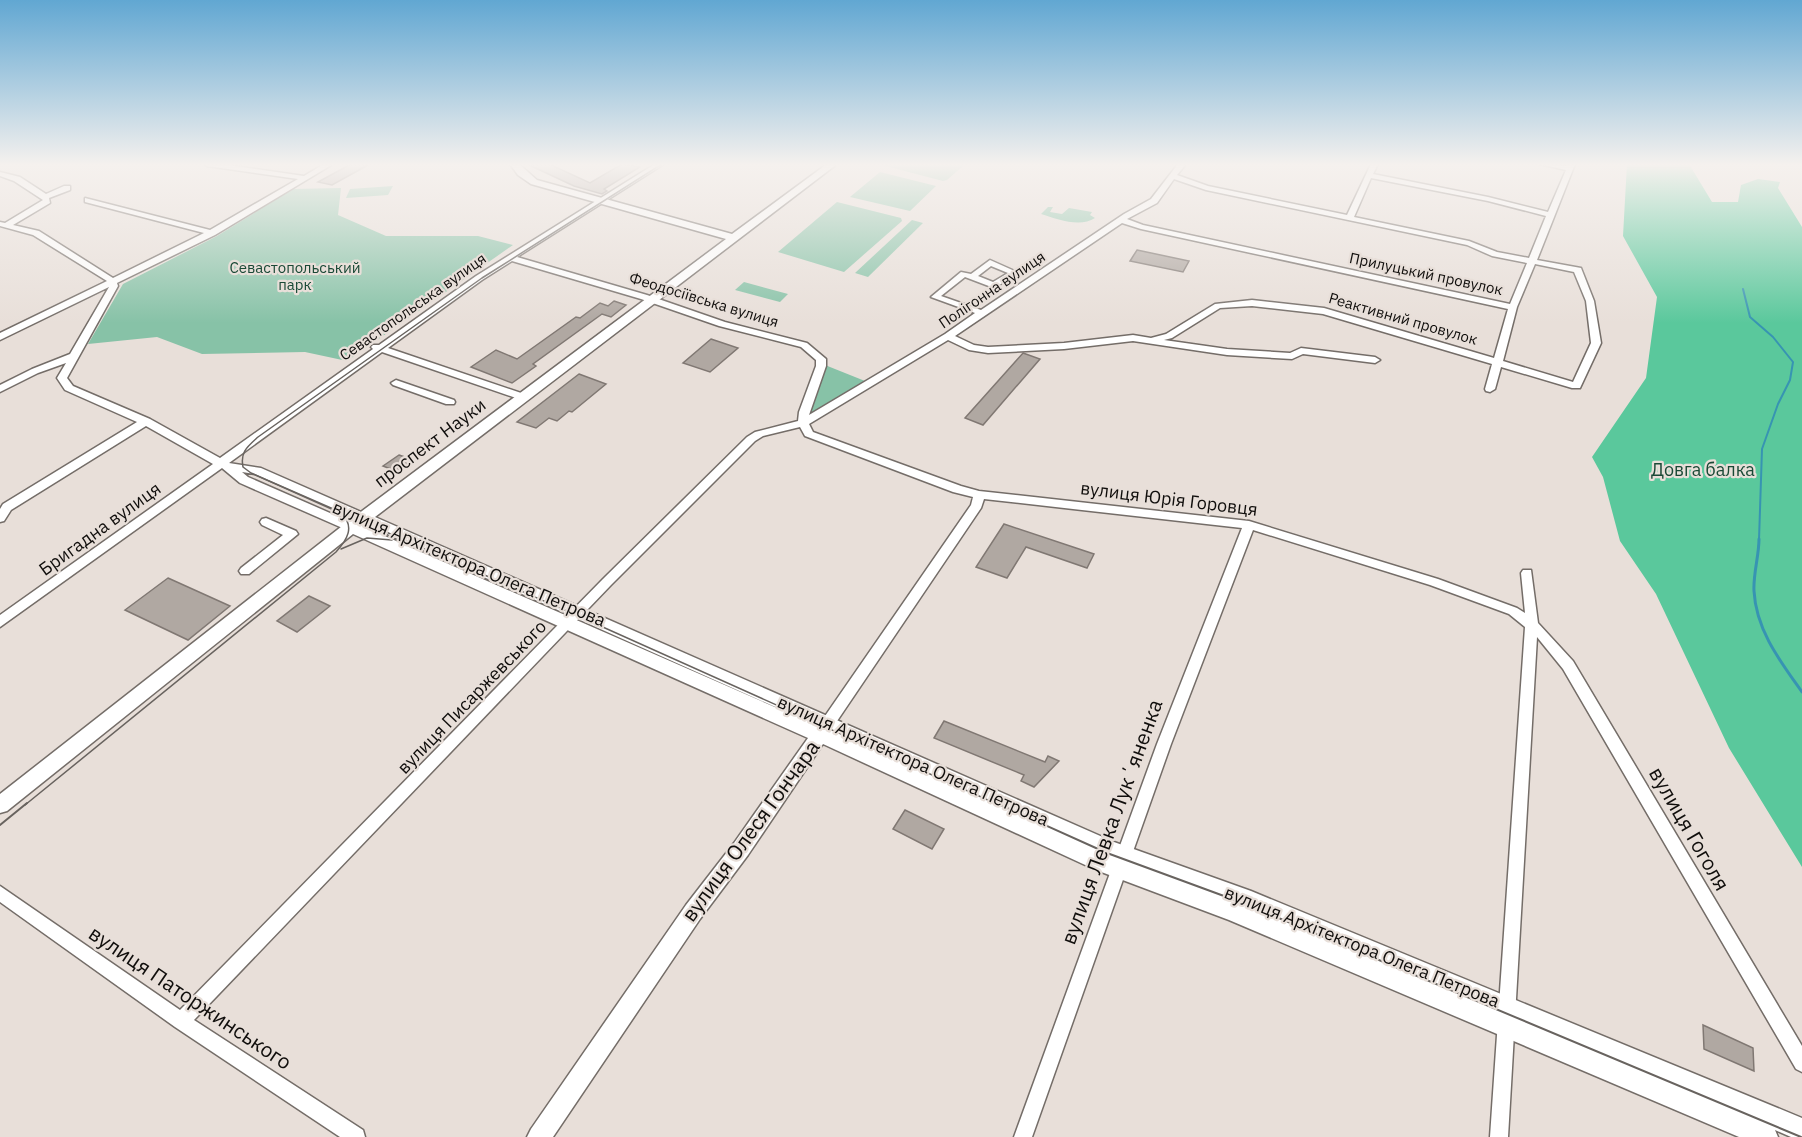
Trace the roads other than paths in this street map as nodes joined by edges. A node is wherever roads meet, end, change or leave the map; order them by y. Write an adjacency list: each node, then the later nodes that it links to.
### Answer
1 (18, 217): 12 (street)
2 (154, 217): 13 (street)
3 (238, 217): 13 (street)
4 (575, 217): 15 (street, Севастопольська вулиця)
5 (659, 217): 14 (main road)
6 (762, 217): 14 (main road, проспект Науки)
7 (1127, 217): 11 (street, Полігонна вулиця)
8 (1340, 217): 10 (street)
9 (1550, 217): 16 (street)
10 (1349, 219): 16 (street)
11 (1122, 220): 20 (street, Прилуцький провулок); 21 (street, Полігонна вулиця)
12 (4, 224): 18 (street)
13 (212, 232): 18 (street)
14 (734, 238): 19 (main road, проспект Науки)
15 (510, 258): 19 (street, Феодосіївська вулиця); 25 (street, Севастопольська вулиця)
16 (1532, 262): 20 (street); 28 (street, Реактивний провулок)
17 (972, 277): 21 (street)
18 (112, 281): 22 (street); 26 (street)
19 (652, 300): 32 (main road, проспект Науки); 35 (street, Феодосіївська вулиця)
20 (1514, 307): 28 (street)
21 (983, 313): 23 (street, Полігонна вулиця)
22 (2, 335)
23 (948, 336): 24 (street); 35 (street, Полігонна вулиця)
24 (1155, 339): 27 (street); 28 (street, Реактивний провулок)
25 (375, 347): 32 (street); 36 (street, Севастопольська вулиця)
26 (74, 356): 30 (street); 34 (street)
27 (1375, 360)
28 (1498, 361): 31 (street)
29 (396, 383): 33 (street)
30 (0, 389)
31 (1490, 389)
32 (523, 397): 41 (main road, проспект Науки)
33 (450, 402)
34 (146, 421): 36 (street); 38 (street)
35 (803, 423): 37 (street, вулиця Юрія Горовця); 45 (street, вулиця Писаржевського)
36 (224, 465): 41 (street); 46 (street, Бригадна вулиця)
37 (979, 495): 42 (street, вулиця Юрія Горовця); 48 (street, вулиця Олеся Гончара)
38 (3, 503): 39 (street)
39 (0, 519)
40 (266, 522): 43 (street)
41 (357, 522): 45 (main road, вулиця Архітектора Олега Петрова); 49 (main road, проспект Науки)
42 (1249, 525): 47 (street, вулиця Юрія Горовця); 50 (street, вулиця Левка Лукʼяненка)
43 (245, 571)
44 (1527, 573): 47 (street)
45 (574, 618): 48 (main road, вулиця Архітектора Олега Петрова); 53 (street, вулиця Писаржевського)
46 (0, 622)
47 (1532, 623): 52 (street); 55 (street, вулиця Гоголя)
48 (824, 729): 50 (main road, вулиця Архітектора Олега Петрова); 58 (main road, вулиця Олеся Гончара)
49 (0, 805)
50 (1122, 862): 52 (main road, вулиця Архітектора Олега Петрова); 54 (main road, вулиця Архітектора Олега Петрова); 59 (street, вулиця Левка Лукʼяненка)
51 (0, 893): 53 (street, вулиця Паторжинського)
52 (1508, 1007): 54 (street); 56 (main road, вулиця Архітектора Олега Петрова)
53 (181, 1021): 57 (street, вулиця Паторжинського)
54 (1506, 1028): 60 (street); 61 (main road, вулиця Архітектора Олега Петрова)
55 (1802, 1063)
56 (1802, 1130)
57 (356, 1137)
58 (539, 1137)
59 (1023, 1137)
60 (1499, 1137)
61 (1766, 1137)

